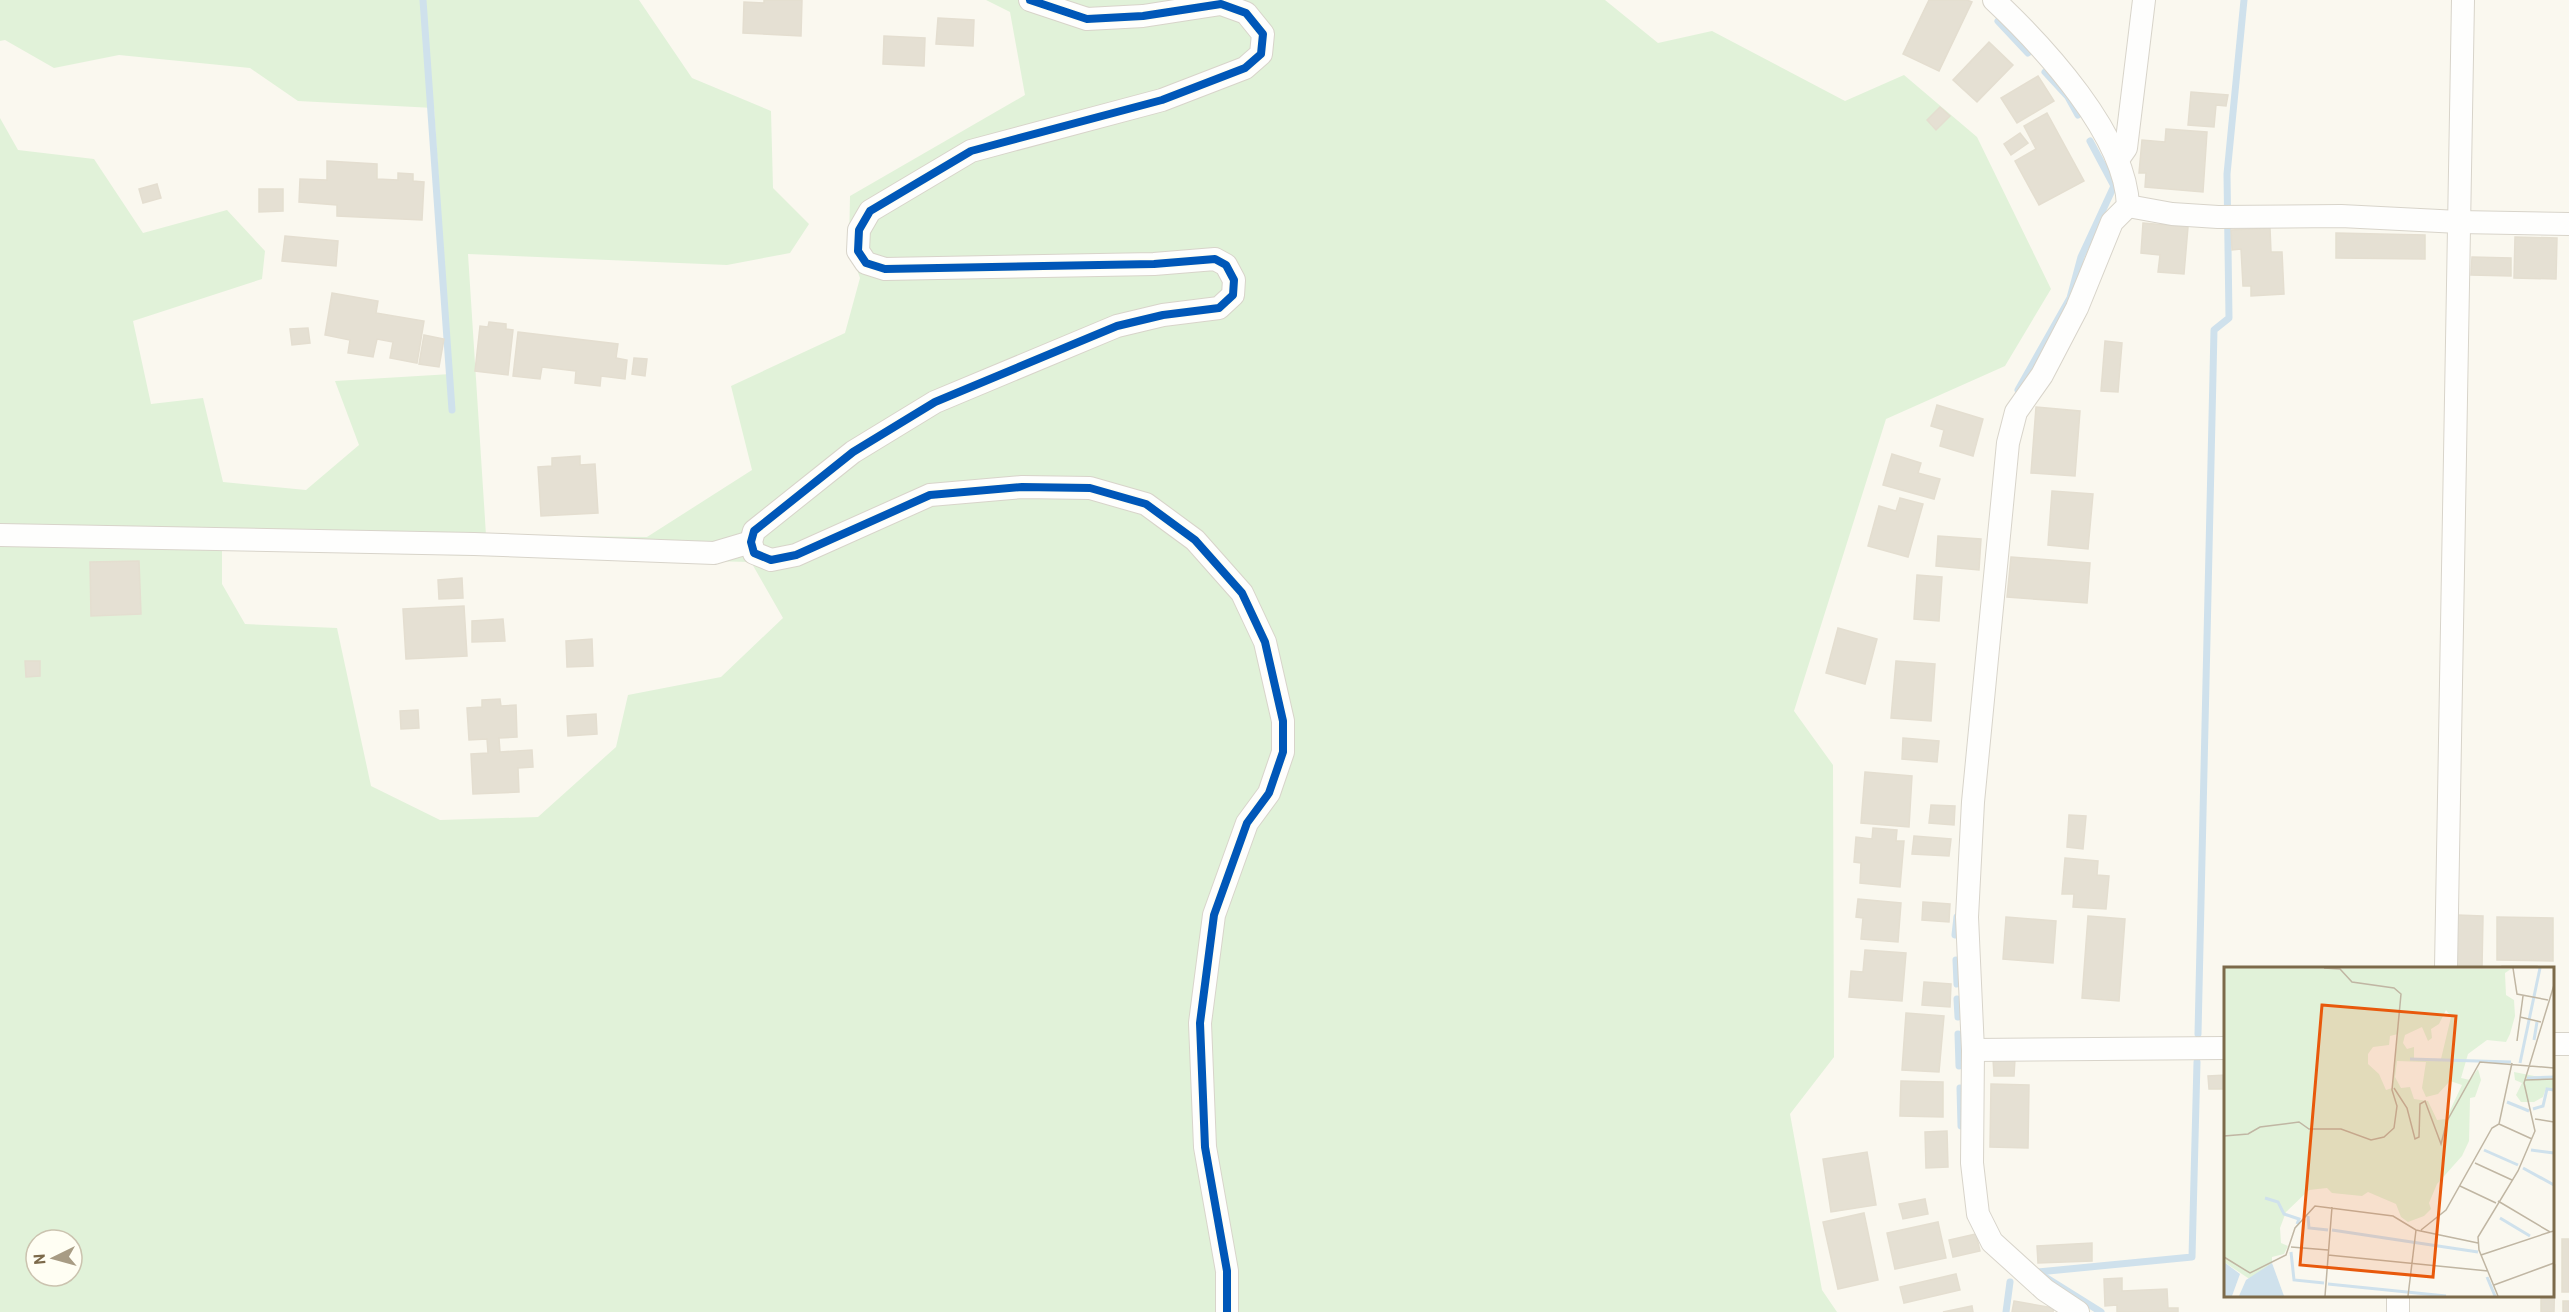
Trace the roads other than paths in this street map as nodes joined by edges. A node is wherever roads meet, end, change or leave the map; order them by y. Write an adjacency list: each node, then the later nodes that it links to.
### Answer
1 (1030, 0): 10 (street)
2 (1994, 0): 5 (street)
3 (2144, 0): 5 (street)
4 (2463, 0): 7 (street)
5 (2119, 158): 6 (street)
6 (2128, 206): 7 (street); 13 (street)
7 (2459, 222): 8 (street); 11 (street)
8 (2569, 224)
9 (0, 535): 10 (street)
10 (751, 542): 14 (street)
11 (2446, 967)
12 (2224, 1048): 13 (street)
13 (1973, 1050): 15 (street)
14 (1227, 1312)
15 (2078, 1312)

